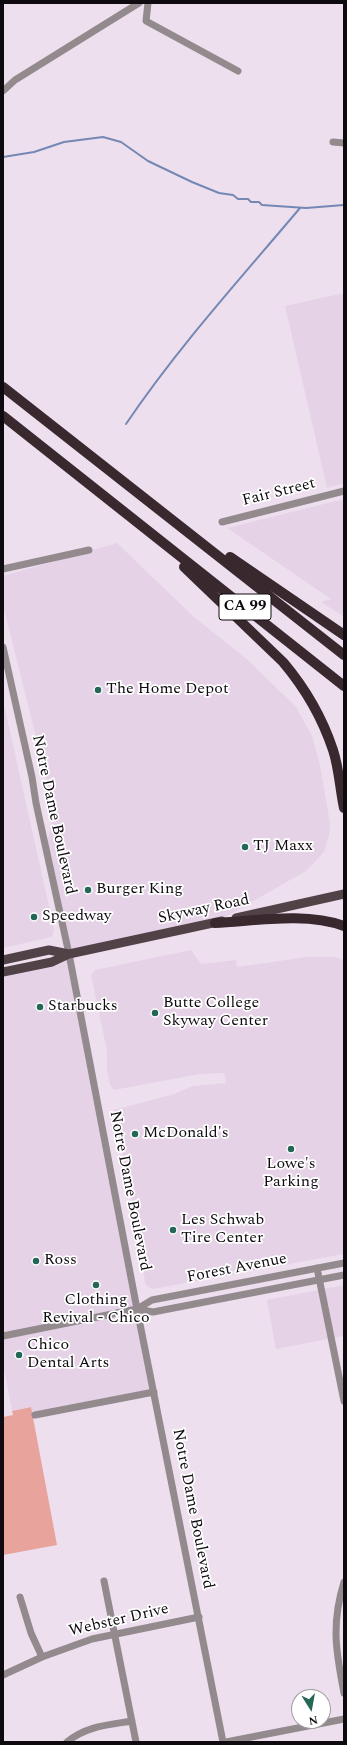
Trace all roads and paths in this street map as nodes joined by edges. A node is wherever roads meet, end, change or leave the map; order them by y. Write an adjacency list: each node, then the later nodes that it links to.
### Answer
1 (140, 3): 4 (street)
2 (148, 3): 3 (street)
3 (238, 71)
4 (3, 91)
5 (333, 142): 6 (street)
6 (344, 143)
7 (3, 387): 11 (highway, CA 99)
8 (3, 416): 12 (highway, CA 99)
9 (344, 490): 10 (street, Fair Street)
10 (222, 522)
11 (181, 526): 15 (highway); 17 (highway, CA 99)
12 (145, 530): 18 (highway, CA 99); 19 (highway)
13 (89, 550): 14 (street)
14 (3, 569)
15 (344, 635)
16 (3, 647): 23 (street, Notre Dame Boulevard)
17 (344, 655)
18 (344, 686)
19 (344, 808)
20 (344, 894): 21 (main road, Skyway Road)
21 (215, 923): 22 (highway); 23 (main road, Skyway Road)
22 (344, 926)
23 (69, 954): 24 (main road, Skyway Road); 25 (main road, Skyway Road); 30 (street, Notre Dame Boulevard)
24 (3, 960)
25 (3, 972)
26 (344, 1263): 27 (street, Forest Avenue)
27 (317, 1268): 29 (street); 30 (street, Forest Avenue)
28 (344, 1275): 29 (street, Forest Avenue)
29 (319, 1280): 30 (street, Forest Avenue); 33 (street)
30 (137, 1309): 31 (street, Forest Avenue); 32 (street, Notre Dame Boulevard)
31 (3, 1336)
32 (154, 1392): 35 (street); 40 (street, Notre Dame Boulevard)
33 (343, 1393): 34 (street)
34 (344, 1402)
35 (35, 1415)
36 (104, 1581): 41 (street)
37 (344, 1582): 39 (street)
38 (20, 1597): 42 (street)
39 (340, 1616): 44 (street)
40 (199, 1617): 41 (street, Webster Drive); 49 (street, Notre Dame Boulevard)
41 (114, 1634): 42 (street, Webster Drive); 46 (street)
42 (42, 1658): 43 (street, Webster Drive)
43 (3, 1675)
44 (344, 1693)
45 (344, 1719): 49 (street)
46 (132, 1721): 47 (street); 48 (street)
47 (67, 1742)
48 (136, 1742)
49 (225, 1742)

